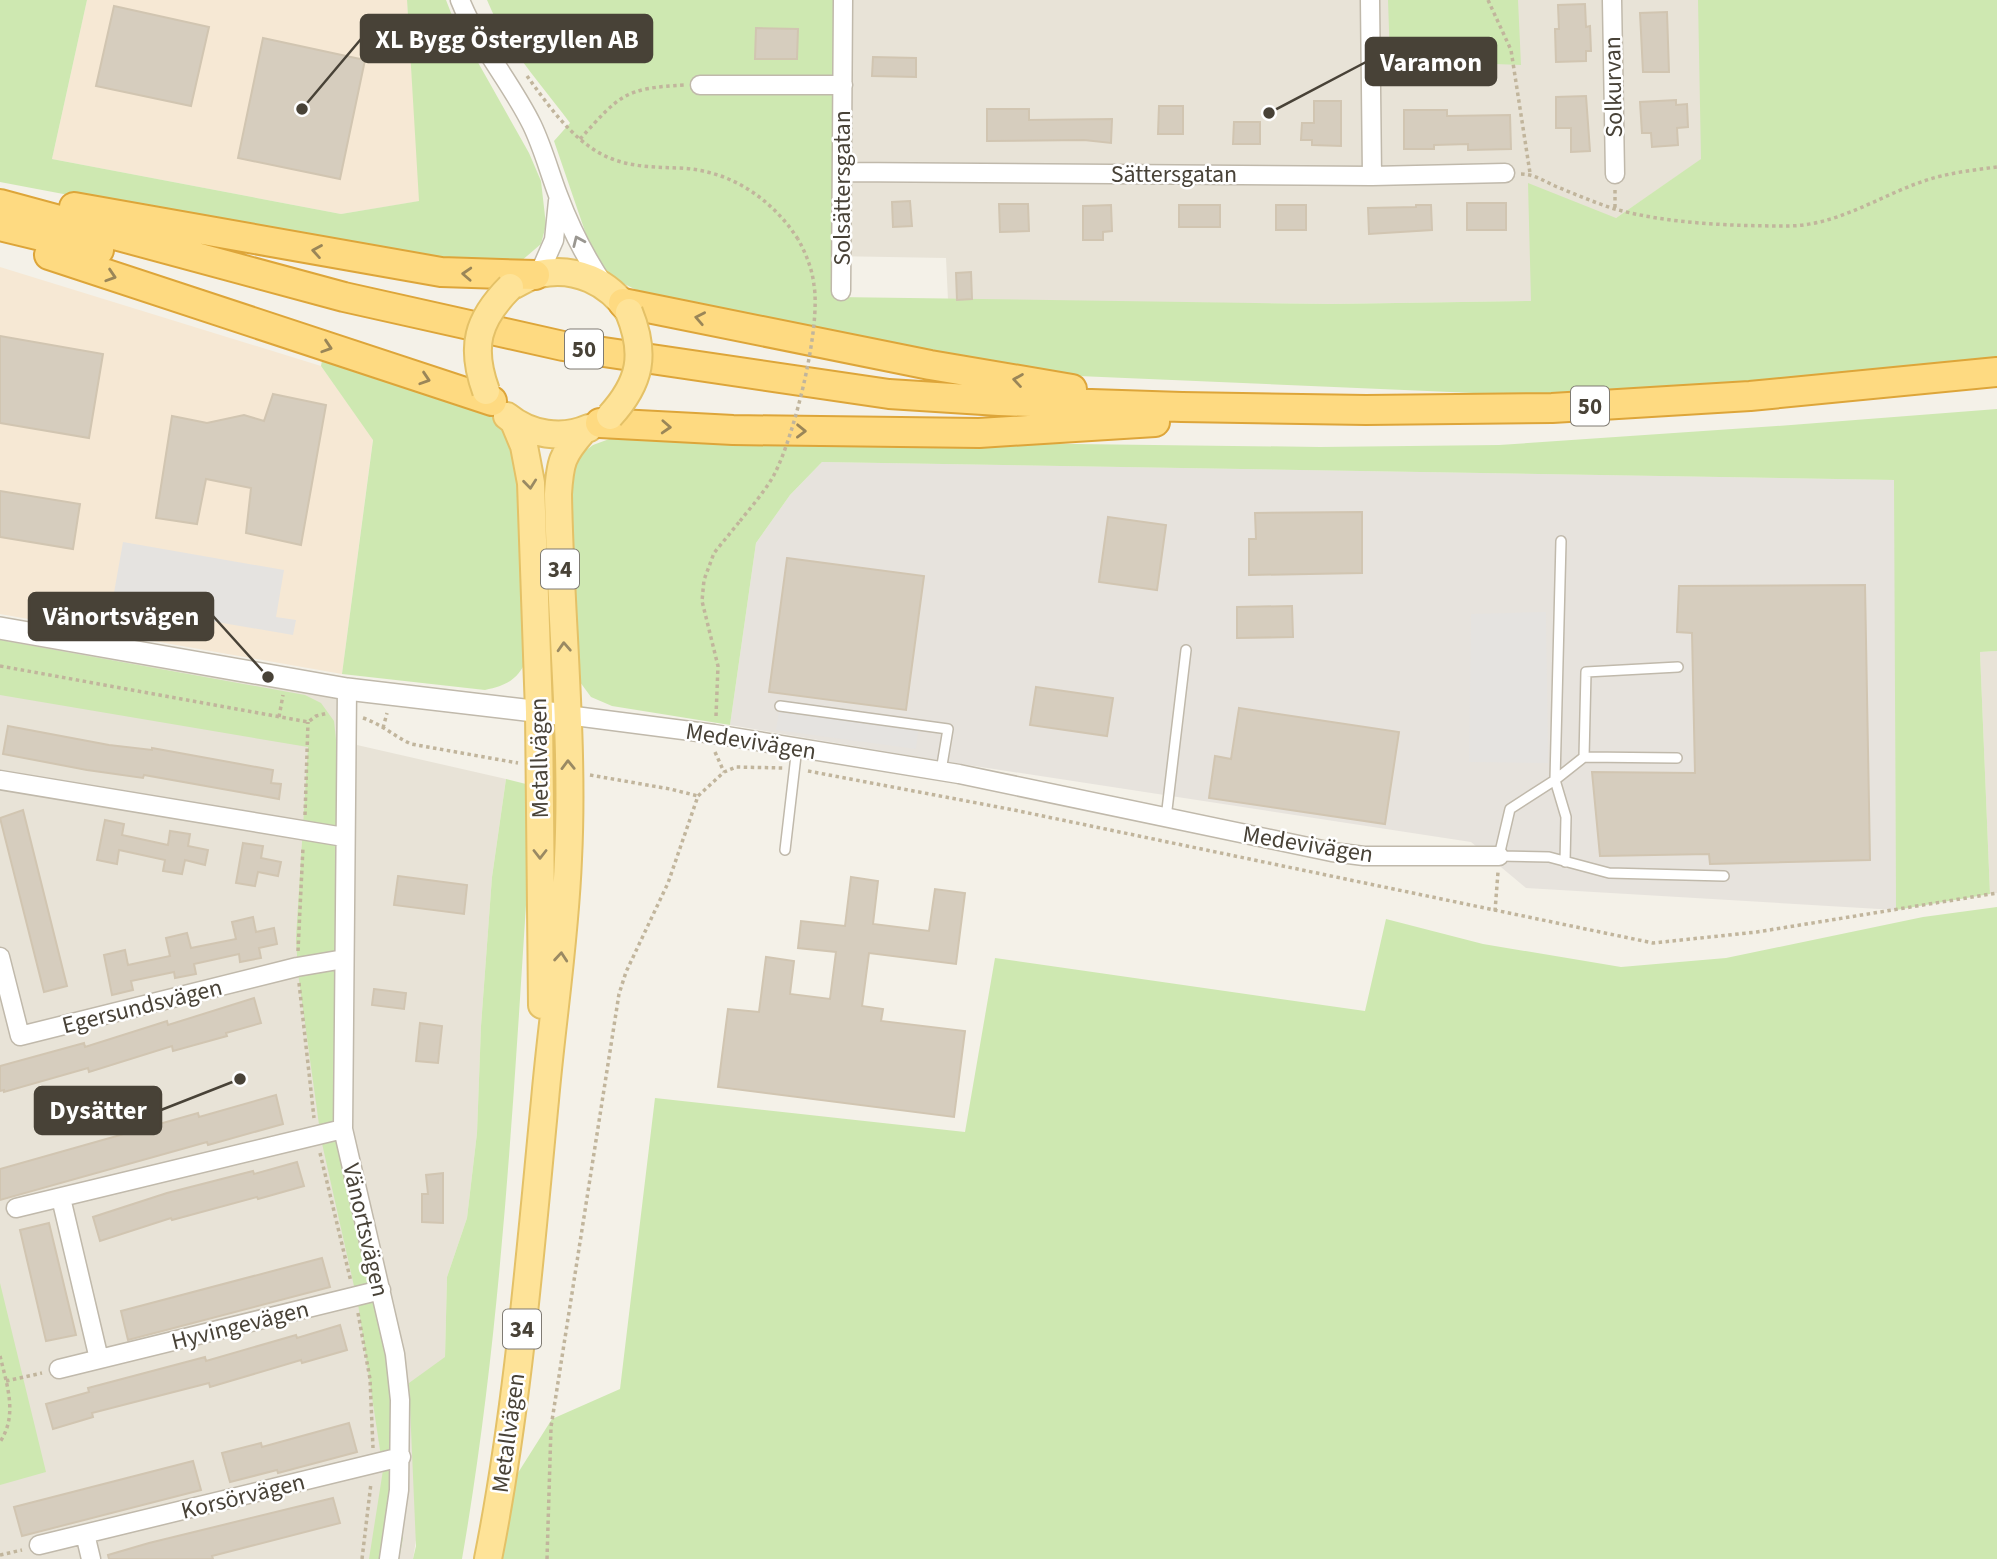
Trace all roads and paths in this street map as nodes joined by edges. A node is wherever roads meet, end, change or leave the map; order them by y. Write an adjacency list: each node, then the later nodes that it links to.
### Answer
1 (460, 0): 16 (street)
2 (844, 0): 8 (street, Solsättersgatan)
3 (1370, 0): 15 (street)
4 (1488, 0): 13 (path)
5 (1612, 0): 14 (street, Solkurvan)
6 (523, 71): 9 (path)
7 (700, 85): 8 (street, Solsättersgatan); 9 (path)
8 (843, 85): 11 (street, Solsättersgatan)
9 (580, 139): 42 (path, bridge)
10 (1997, 167): 13 (path)
11 (843, 172): 15 (street, Sättersgatan); 22 (street, Solsättersgatan)
12 (1505, 173): 13 (path); 15 (street, Sättersgatan)
13 (1531, 174)
14 (1615, 174)
15 (1372, 176)
16 (558, 194): 21 (street); 23 (street, one-way to 16)
17 (0, 195): 21 (highway, one-way to 17)
18 (0, 204): 27 (highway, 50)
19 (0, 226): 27 (highway, 50)
20 (0, 238): 26 (highway, one-way to 26)
21 (537, 274): 23 (main road); 26 (main road, bridge)
22 (841, 291)
23 (619, 300): 27 (highway, one-way to 23); 29 (main road, 34, bridge)
24 (1997, 372): 27 (highway, 50)
25 (1997, 385): 27 (highway, 50)
26 (489, 396): 28 (main road, 34)
27 (1180, 414): 29 (highway, one-way to 27)
28 (514, 422): 29 (main road, 34); 38 (main road, Metallvägen / 34, one-way to 38)
29 (598, 423): 40 (main road, Metallvägen / 34, one-way to 29)
30 (1561, 541): 52 (lane)
31 (0, 628): 35 (street, Medevivägen)
32 (1186, 650): 54 (lane)
33 (0, 666): 41 (path)
34 (1678, 667): 44 (lane)
35 (347, 690): 38 (street, Medevivägen); 39 (street, Vänortsvägen)
36 (283, 694): 41 (path)
37 (780, 706): 48 (lane)
38 (539, 712): 40 (street, Medevivägen); 64 (main road, Metallvägen / 34, one-way to 64)
39 (346, 714): 41 (path); 46 (path); 55 (street, Vänortsvägen)
40 (567, 715): 42 (street, Medevivägen); 64 (main road, Metallvägen / 34, one-way to 40)
41 (279, 717)
42 (714, 734): 43 (street, Medevivägen); 49 (path)
43 (797, 747): 47 (lane); 48 (street, Medevivägen)
44 (1584, 757): 45 (lane); 52 (lane)
45 (1677, 758)
46 (531, 765)
47 (793, 769): 49 (path); 56 (lane); 61 (path)
48 (941, 771): 54 (street, Medevivägen)
49 (724, 772): 53 (path)
50 (589, 775): 53 (path)
51 (0, 780): 55 (street)
52 (1555, 780): 57 (lane); 58 (lane)
53 (698, 796): 81 (path)
54 (1166, 818): 57 (street, Medevivägen)
55 (344, 837): 63 (street, Vänortsvägen)
56 (785, 850)
57 (1499, 856): 58 (lane); 61 (path)
58 (1565, 862): 59 (lane)
59 (1724, 876)
60 (1997, 893): 61 (path)
61 (1495, 911)
62 (0, 957): 63 (street, Egersundsvägen)
63 (344, 959): 65 (street, Vänortsvägen)
64 (545, 1098): 80 (main road, Metallvägen / 34)
65 (343, 1129): 66 (street); 68 (street, Vänortsvägen)
66 (61, 1198): 67 (street); 70 (street)
67 (16, 1208)
68 (381, 1290): 70 (street, Hyvingevägen); 74 (street, Vänortsvägen)
69 (0, 1356): 72 (path)
70 (99, 1359): 71 (street, Hyvingevägen)
71 (59, 1369): 72 (path)
72 (6, 1381): 73 (path)
73 (0, 1442)
74 (401, 1457): 75 (street, Korsörvägen); 79 (street, Vänortsvägen)
75 (85, 1535): 76 (street, Korsörvägen); 78 (street)
76 (39, 1545): 77 (path)
77 (0, 1555)
78 (91, 1559)
79 (389, 1559)
80 (488, 1559)
81 (547, 1559)

